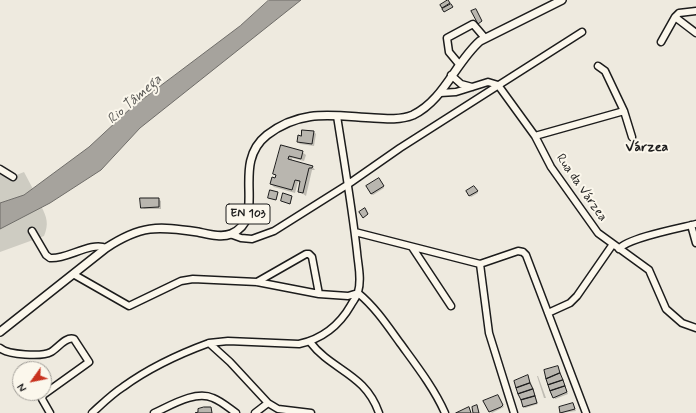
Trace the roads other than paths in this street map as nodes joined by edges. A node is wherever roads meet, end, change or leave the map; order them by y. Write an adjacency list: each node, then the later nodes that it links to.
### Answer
1 (562, 0): 6 (main road, EN 103)
2 (696, 11): 3 (street)
3 (675, 17): 5 (street); 7 (street)
4 (582, 32): 11 (street)
5 (696, 33)
6 (485, 38): 8 (main road, EN 103); 8 (street)
7 (661, 42)
8 (459, 64): 10 (main road, EN 103)
9 (598, 66): 14 (street)
10 (451, 75): 12 (street); 13 (main road, EN 103)
11 (498, 85): 12 (street); 16 (street, Rua da Várzea); 20 (street)
12 (472, 87): 13 (street)
13 (440, 92): 15 (main road, EN 103)
14 (624, 111): 16 (street); 17 (street)
15 (337, 116): 20 (street); 24 (main road, EN 103)
16 (535, 136): 26 (street, Rua da Várzea)
17 (632, 137)
18 (0, 169): 19 (street)
19 (13, 176)
20 (347, 185): 23 (street); 24 (street)
21 (694, 224): 25 (street); 29 (street)
22 (32, 231): 28 (street)
23 (355, 232): 27 (street); 33 (street)
24 (230, 234): 28 (main road, EN 103)
25 (696, 243)
26 (612, 244): 29 (street, Rua da Várzea); 36 (street)
27 (412, 247): 30 (street); 35 (street)
28 (106, 248): 31 (main road, EN 103)
29 (619, 248): 37 (street, Rua da Várzea)
30 (480, 264): 36 (street); 51 (street)
31 (73, 274): 32 (street); 38 (main road, EN 103)
32 (257, 282): 34 (street); 34 (street)
33 (358, 293): 34 (street); 39 (street); 50 (street)
34 (319, 294)
35 (451, 306)
36 (548, 313): 52 (street)
37 (696, 328)
38 (0, 332)
39 (310, 342): 40 (street); 49 (street)
40 (209, 343): 42 (street); 44 (street)
41 (0, 348): 43 (street)
42 (268, 403): 47 (street); 48 (street)
43 (50, 413)
44 (92, 413)
45 (154, 413): 46 (street)
46 (236, 413)
47 (256, 413)
48 (311, 413)
49 (379, 413)
50 (445, 413)
51 (514, 413)
52 (586, 413)

